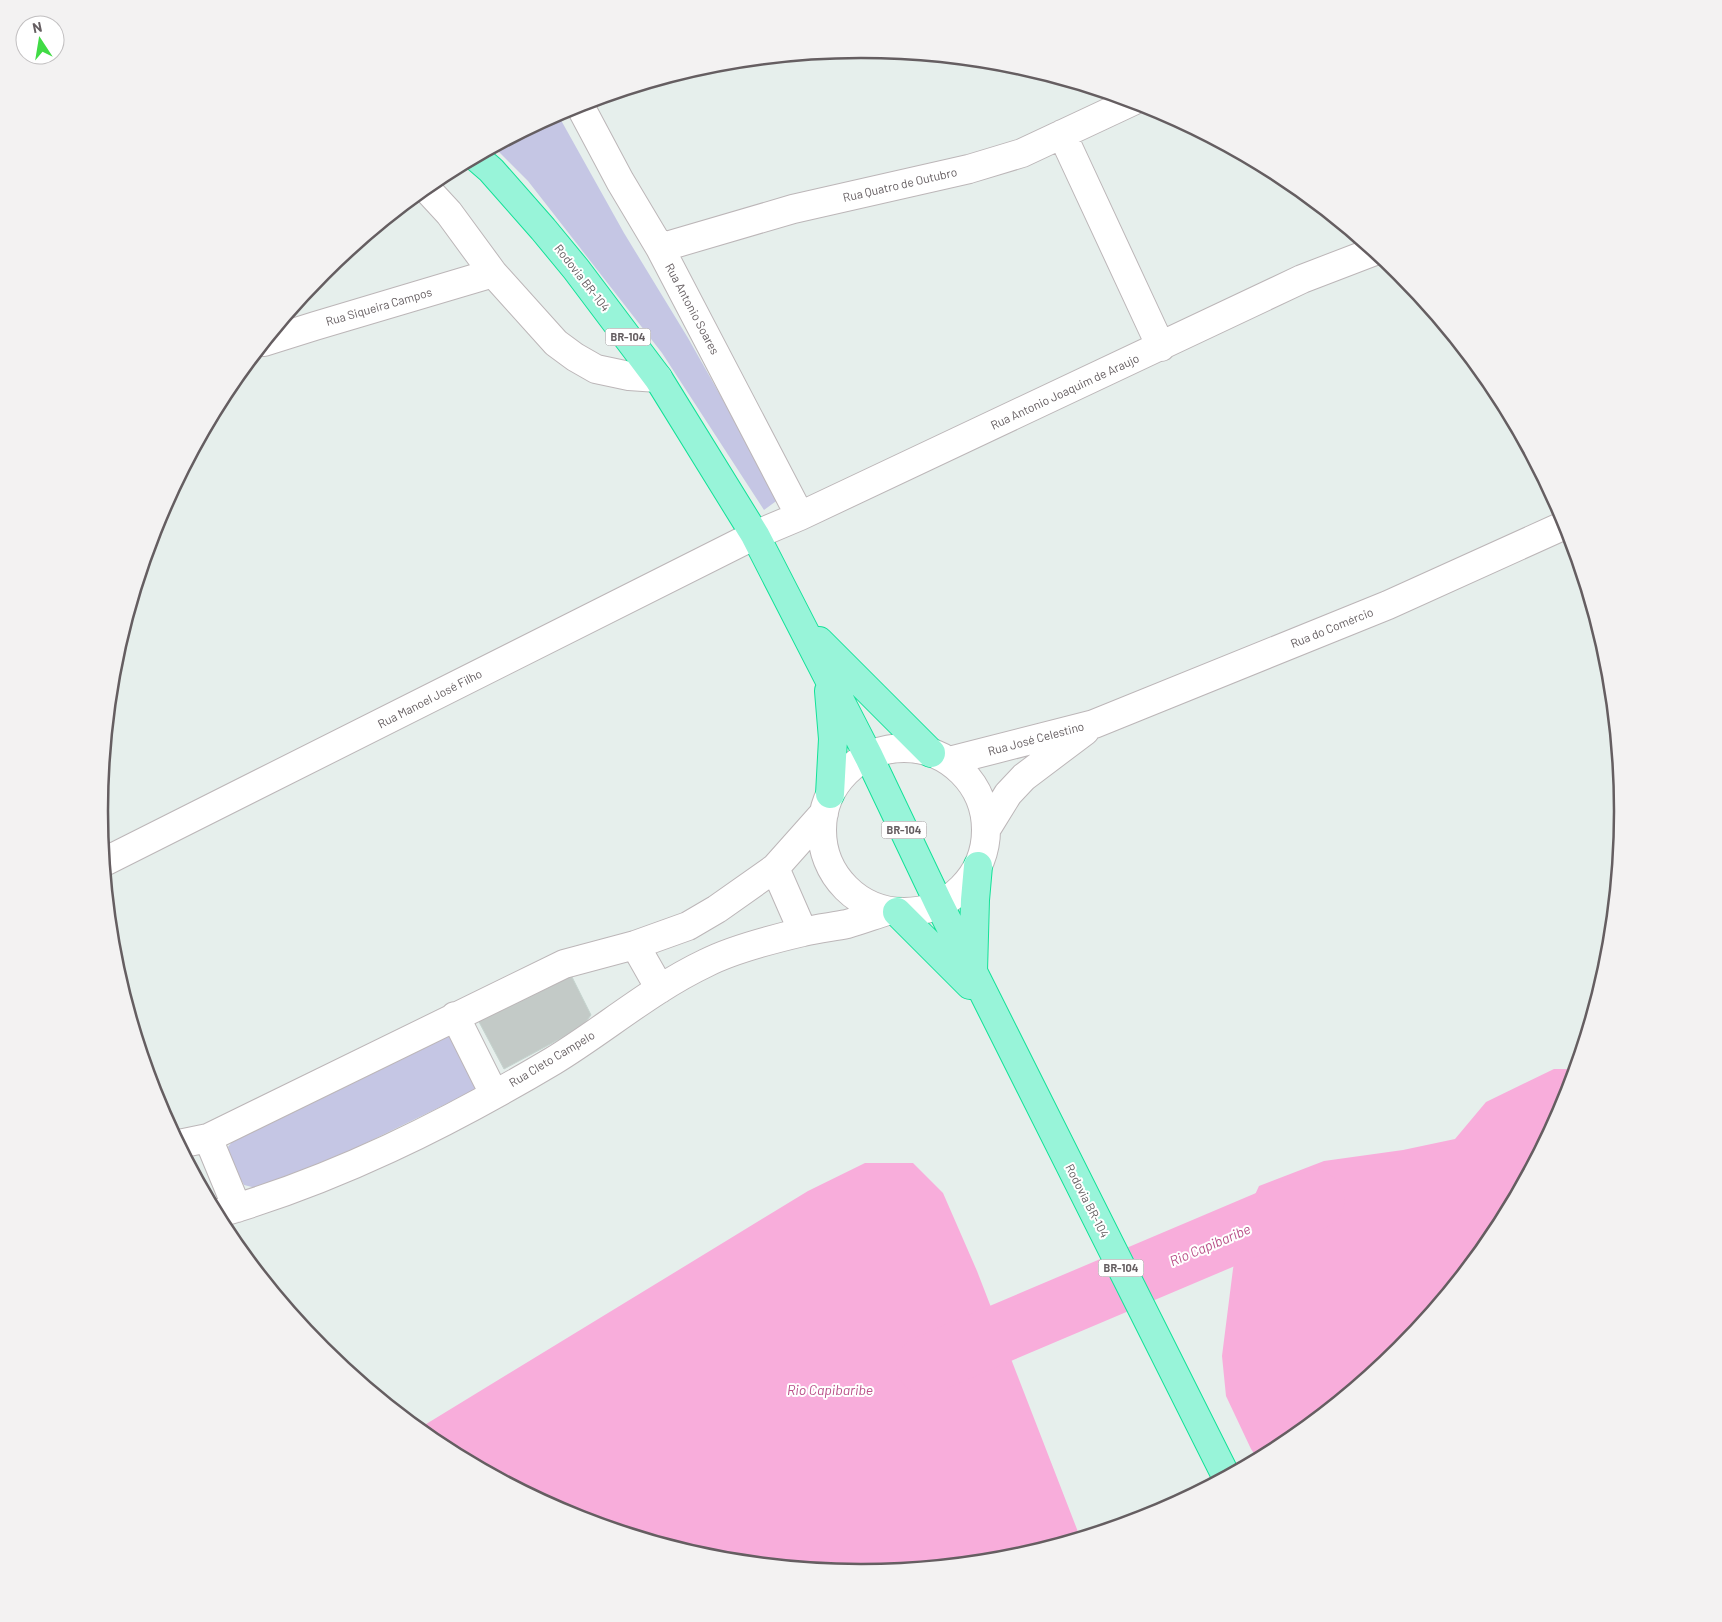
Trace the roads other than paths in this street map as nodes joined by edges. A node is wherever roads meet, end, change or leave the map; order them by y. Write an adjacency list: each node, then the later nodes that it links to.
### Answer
1 (1124, 105): 3 (street, Rua Quatro de Outubro)
2 (583, 111): 6 (street, Rua Antonio Soares)
3 (1062, 134): 6 (street, Rua Quatro de Outubro); 10 (street)
4 (480, 160): 11 (highway, Rodovia BR-104 / BR-104)
5 (430, 193): 8 (street)
6 (660, 248): 12 (street, Rua Antonio Soares)
7 (1368, 254): 10 (street, Rua Antonio Joaquim de Araujo)
8 (493, 274): 9 (street, Rua Siqueira Campos); 11 (street)
9 (274, 339)
10 (1161, 347): 12 (street, Rua Antonio Joaquim de Araujo)
11 (658, 378): 14 (highway, Rodovia BR-104 / BR-104)
12 (800, 516): 14 (street, Rua Antonio Joaquim de Araujo)
13 (1556, 522): 17 (street, Rua do Comércio)
14 (755, 535): 15 (highway, BR-104); 22 (street, Rua Manoel José Filho)
15 (802, 624): 16 (highway, BR-104); 19 (highway)
16 (828, 674): 18 (highway, BR-104); 20 (highway)
17 (1094, 724): 19 (street, Rua José Celestino); 21 (street, Rua José Celestino)
18 (869, 756): 19 (street); 20 (street); 25 (highway, BR-104)
19 (940, 757): 21 (street)
20 (827, 804): 24 (street); 26 (street)
21 (987, 828): 23 (street, Rua Cleto Campelo)
22 (109, 859)
23 (978, 866): 25 (street, Rua Cleto Campelo); 29 (highway)
24 (775, 868): 27 (street); 28 (street)
25 (939, 904): 26 (street, Rua Cleto Campelo); 29 (highway, BR-104)
26 (892, 912): 27 (street, Rua Cleto Campelo); 31 (highway)
27 (804, 932): 30 (street, Rua Cleto Campelo)
28 (636, 945): 30 (street); 32 (street)
29 (973, 972): 31 (highway, BR-104)
30 (660, 989): 33 (street, Rua Cleto Campelo)
31 (990, 1007): 37 (highway, Rodovia BR-104 / BR-104)
32 (455, 1016): 33 (street); 34 (street)
33 (494, 1094): 36 (street, Rua Cleto Campelo)
34 (208, 1138): 35 (street); 36 (street)
35 (184, 1143)
36 (226, 1211)
37 (1224, 1471)

